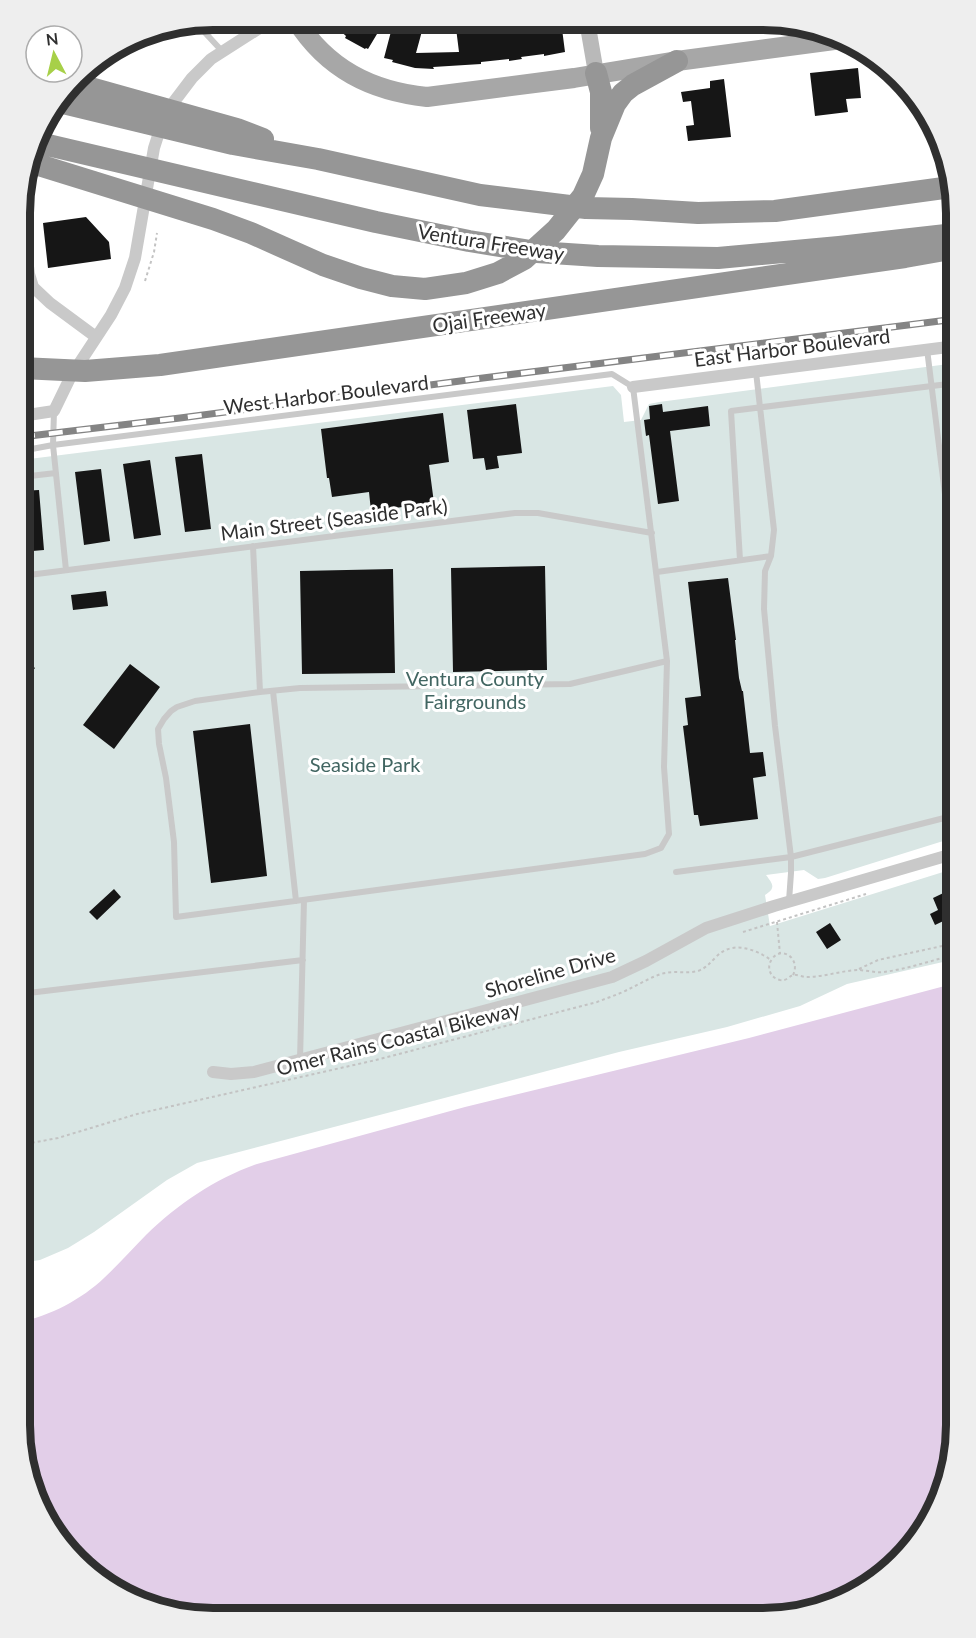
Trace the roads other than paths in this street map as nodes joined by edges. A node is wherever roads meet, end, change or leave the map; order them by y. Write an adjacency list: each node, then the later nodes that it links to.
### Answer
1 (256, 30): 8 (street)
2 (304, 30): 10 (main road)
3 (589, 30): 10 (main road)
4 (204, 31): 8 (lane)
5 (797, 34): 7 (street)
6 (825, 41): 7 (main road)
7 (798, 44): 9 (main road)
8 (223, 51): 21 (street)
9 (677, 61): 10 (main road); 14 (highway)
10 (596, 73): 14 (highway)
11 (82, 86): 13 (highway)
12 (67, 104): 13 (highway)
13 (235, 137): 17 (highway)
14 (601, 138): 16 (highway)
15 (44, 144): 18 (highway, Ventura Freeway)
16 (37, 165)
17 (944, 188)
18 (946, 235)
19 (946, 250): 24 (highway, Ojai Freeway)
20 (30, 277): 21 (street)
21 (96, 337): 30 (street)
22 (946, 346): 23 (street, East Harbor Boulevard)
23 (927, 349): 25 (street, East Harbor Boulevard); 27 (lane)
24 (30, 368)
25 (756, 371): 28 (street, East Harbor Boulevard); 29 (lane)
26 (946, 384): 27 (lane)
27 (931, 386): 29 (lane); 36 (lane)
28 (633, 387): 32 (lane, West Harbor Boulevard); 37 (lane)
29 (760, 407): 39 (lane); 40 (lane)
30 (54, 411): 31 (street); 32 (lane)
31 (30, 415)
32 (53, 445): 33 (lane, West Harbor Boulevard); 34 (lane)
33 (30, 449)
34 (56, 473): 35 (lane); 41 (lane)
35 (30, 476)
36 (946, 504)
37 (652, 533): 38 (lane, Main Street (Seaside Park)); 42 (lane)
38 (253, 546): 41 (lane, Main Street (Seaside Park)); 46 (lane)
39 (771, 556): 40 (lane); 49 (lane)
40 (740, 560): 42 (lane)
41 (66, 570): 43 (lane, Main Street (Seaside Park))
42 (657, 572): 44 (lane)
43 (30, 575)
44 (667, 661): 45 (lane); 51 (lane)
45 (273, 691): 46 (lane); 52 (lane)
46 (260, 692): 52 (lane)
47 (946, 818): 49 (lane)
48 (946, 856): 53 (street, Shoreline Drive)
49 (790, 857): 50 (lane); 53 (lane)
50 (676, 872)
51 (304, 900): 52 (lane); 54 (lane)
52 (296, 902)
53 (789, 902): 56 (street, Shoreline Drive)
54 (303, 960): 55 (lane); 56 (lane)
55 (30, 993)
56 (300, 1060): 57 (street, Shoreline Drive)
57 (213, 1072)

